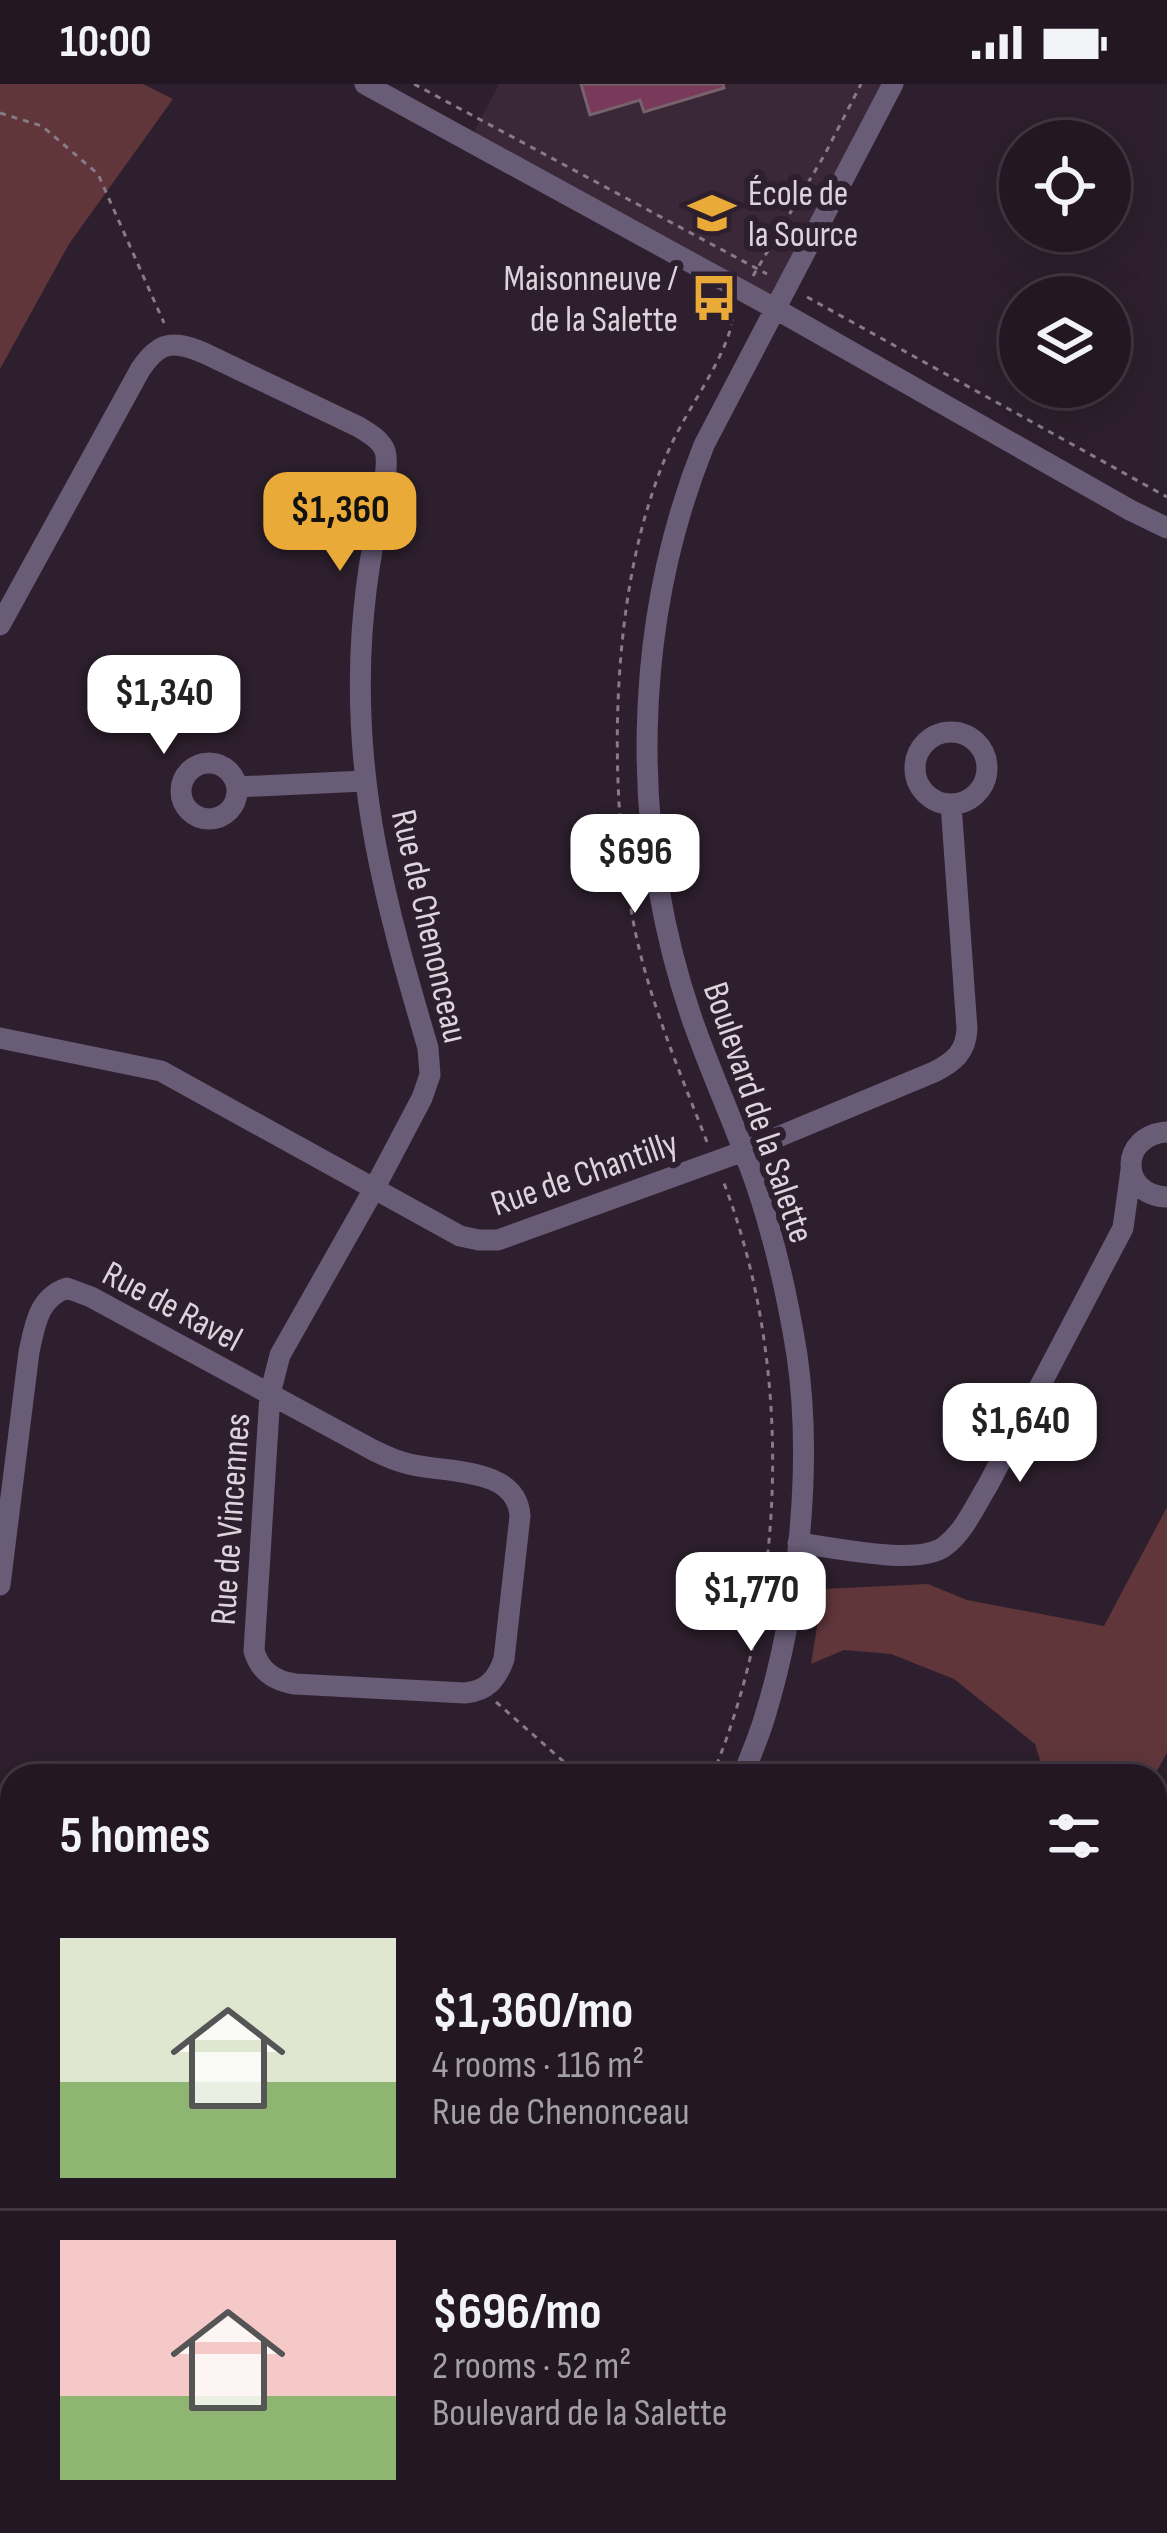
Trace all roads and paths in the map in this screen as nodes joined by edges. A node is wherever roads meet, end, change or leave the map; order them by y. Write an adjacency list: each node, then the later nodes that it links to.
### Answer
1 (365, 84): 10 (street)
2 (414, 84): 6 (path)
3 (861, 84): 6 (path)
4 (893, 84): 10 (street, Boulevard de la Salette)
5 (0, 113): 11 (path)
6 (757, 268): 7 (path); 8 (path)
7 (768, 274)
8 (752, 278)
9 (802, 294): 12 (path)
10 (774, 308): 13 (street); 20 (street, Boulevard de la Salette)
11 (167, 330)
12 (1167, 497)
13 (1167, 528)
14 (0, 625): 15 (street, Rue de Chenonceau)
15 (364, 781): 16 (street); 23 (street, Rue de Chenonceau)
16 (237, 787)
17 (951, 804): 20 (street, Rue de Chantilly)
18 (0, 1038): 23 (street, Rue de Chantilly)
19 (1163, 1130): 21 (street)
20 (744, 1151): 23 (street, Rue de Chantilly); 27 (street, Boulevard de la Salette)
21 (1131, 1170): 24 (street); 25 (street)
22 (726, 1189): 31 (path)
23 (374, 1190): 26 (street, Rue de Vincennes)
24 (1167, 1197): 25 (street)
25 (1124, 1228): 27 (street)
26 (270, 1394): 26 (street, Rue de Vincennes); 28 (street, Rue de Ravel)
27 (798, 1543): 32 (street, Boulevard de la Salette)
28 (0, 1585)
29 (492, 1698): 30 (path)
30 (566, 1764)
31 (716, 1764)
32 (748, 1764)

